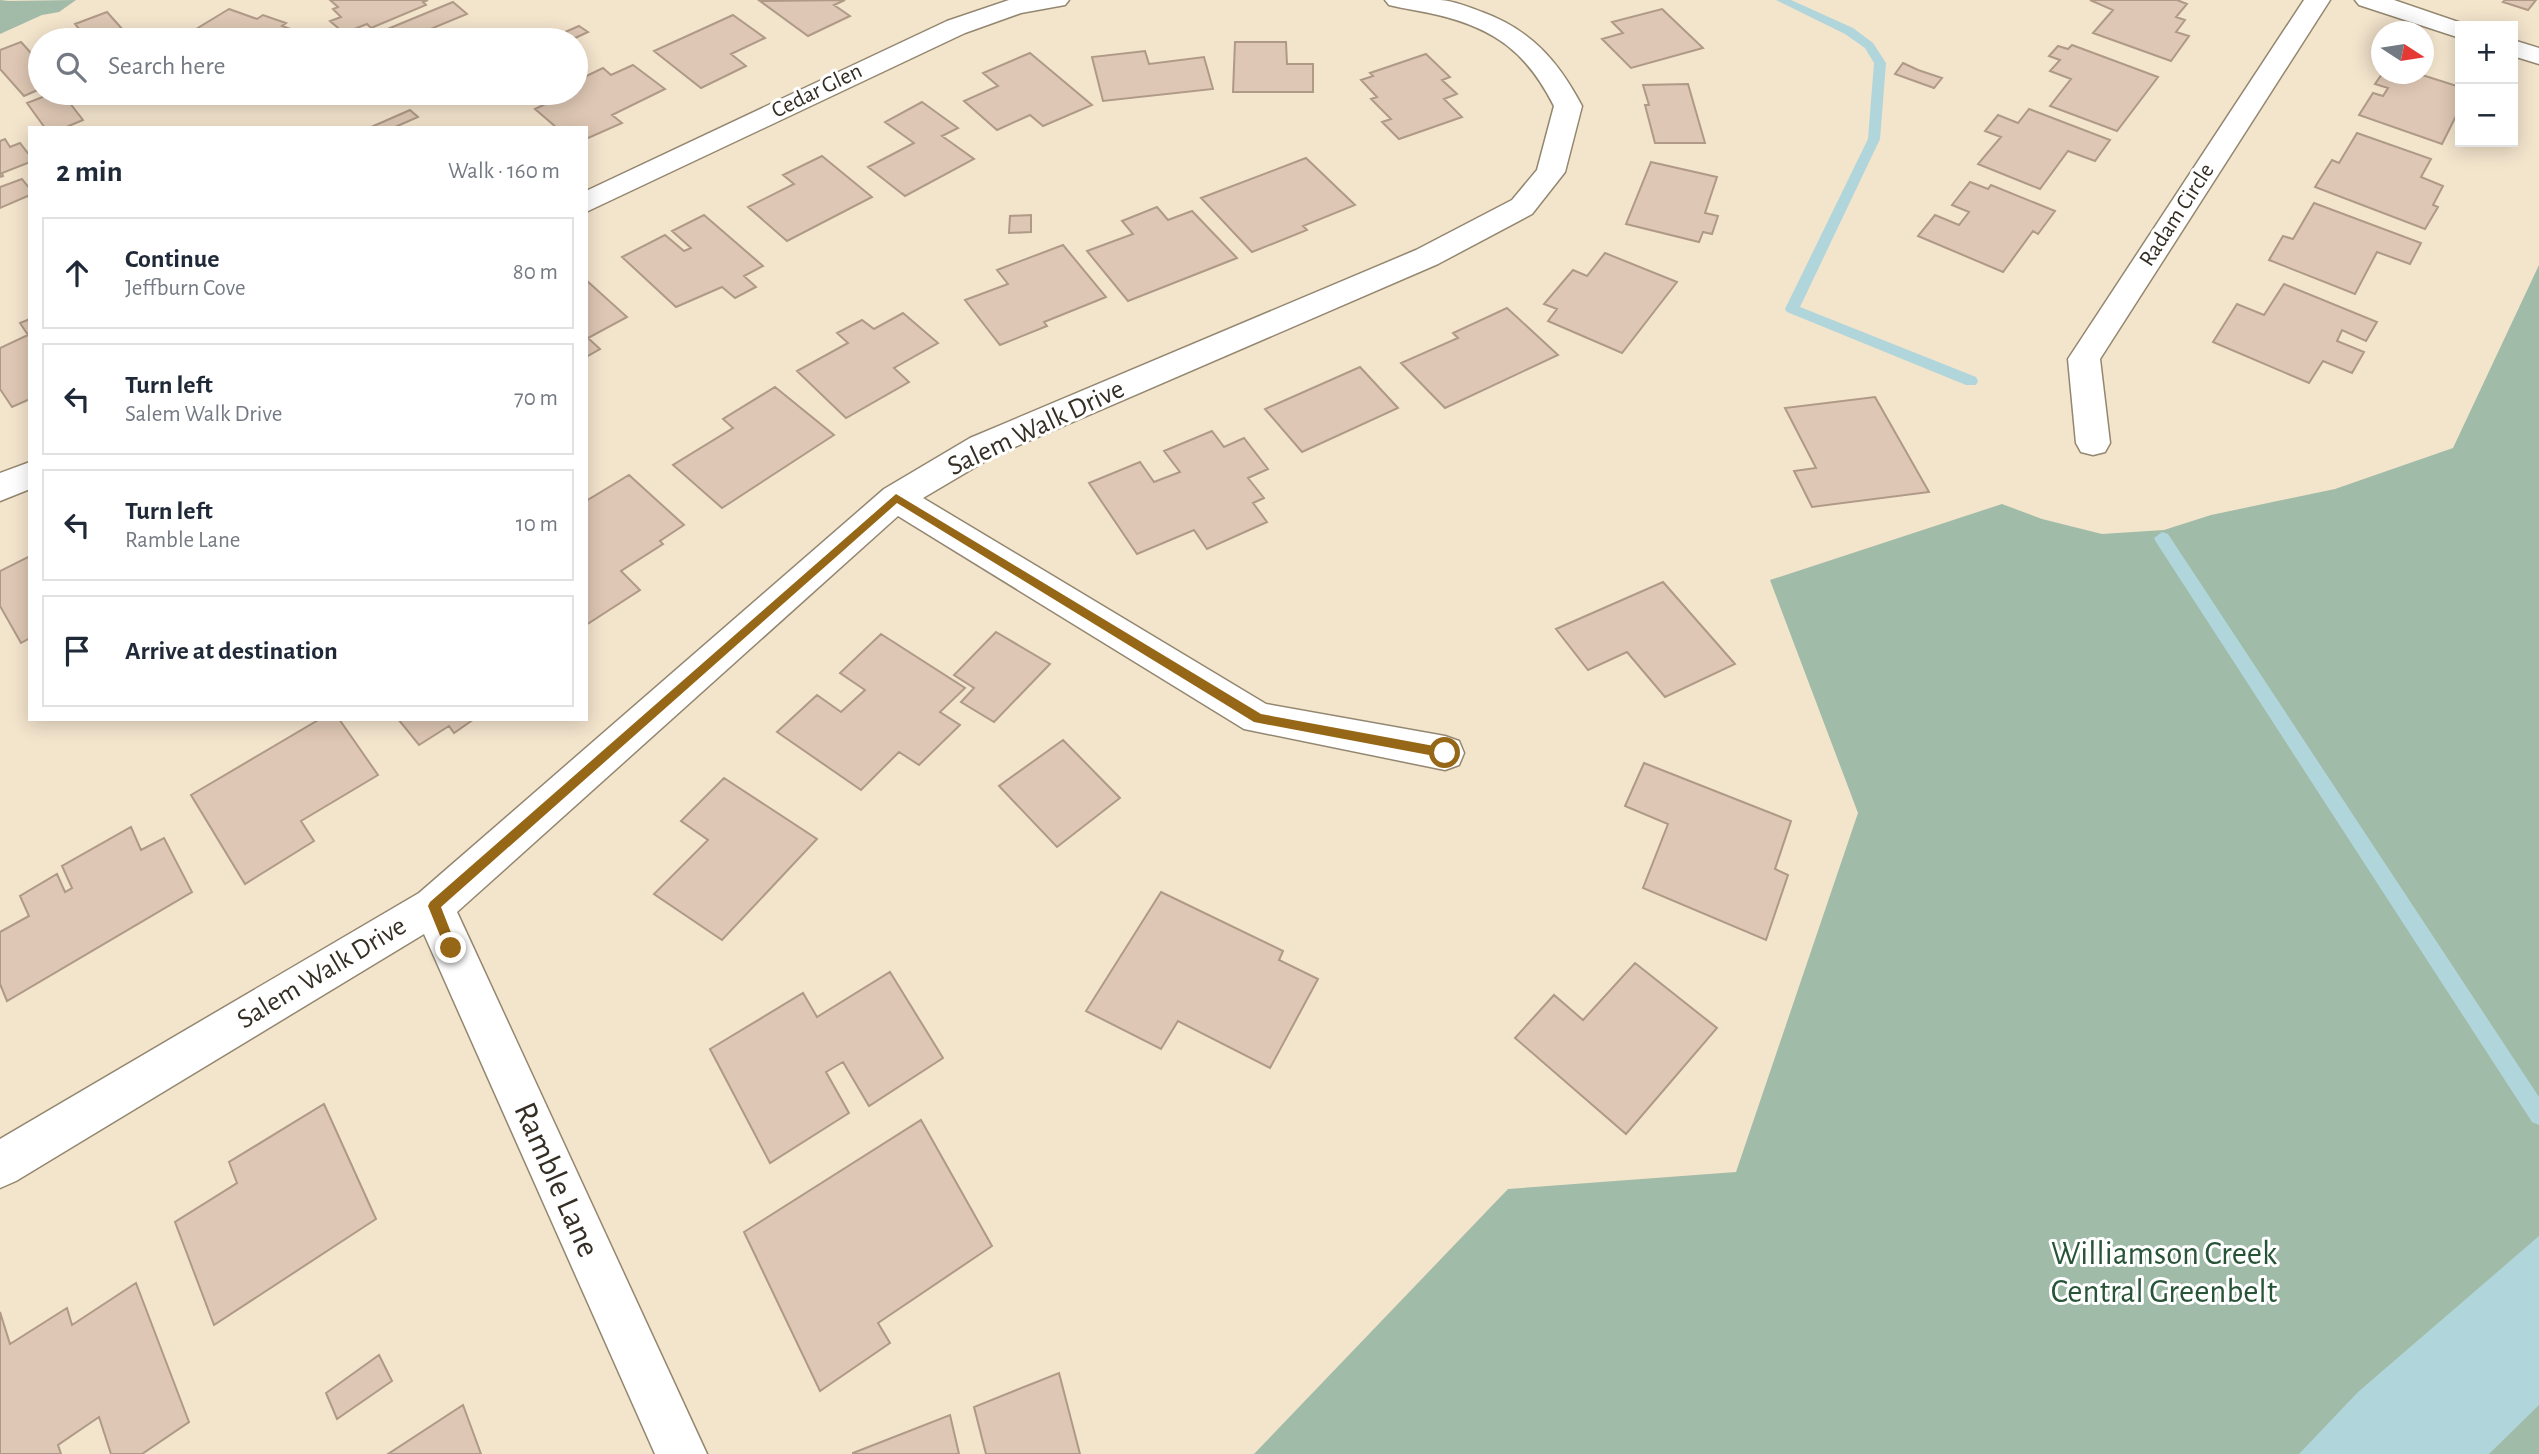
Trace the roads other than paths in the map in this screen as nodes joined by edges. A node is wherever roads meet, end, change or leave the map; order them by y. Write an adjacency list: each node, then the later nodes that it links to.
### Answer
1 (1056, 0): 8 (street, Cedar Glen)
2 (1398, 0): 12 (street, Salem Walk Drive)
3 (2318, 0): 9 (street, Radam Circle)
4 (2368, 0): 5 (street)
5 (2455, 28)
6 (2518, 50): 7 (street)
7 (2539, 56)
8 (588, 202)
9 (2093, 443)
10 (28, 475): 11 (street)
11 (0, 488)
12 (896, 498): 13 (street); 14 (street, Salem Walk Drive)
13 (1445, 753)
14 (434, 906): 15 (street, Salem Walk Drive); 16 (street, Ramble Lane)
15 (0, 1165)
16 (681, 1454)

